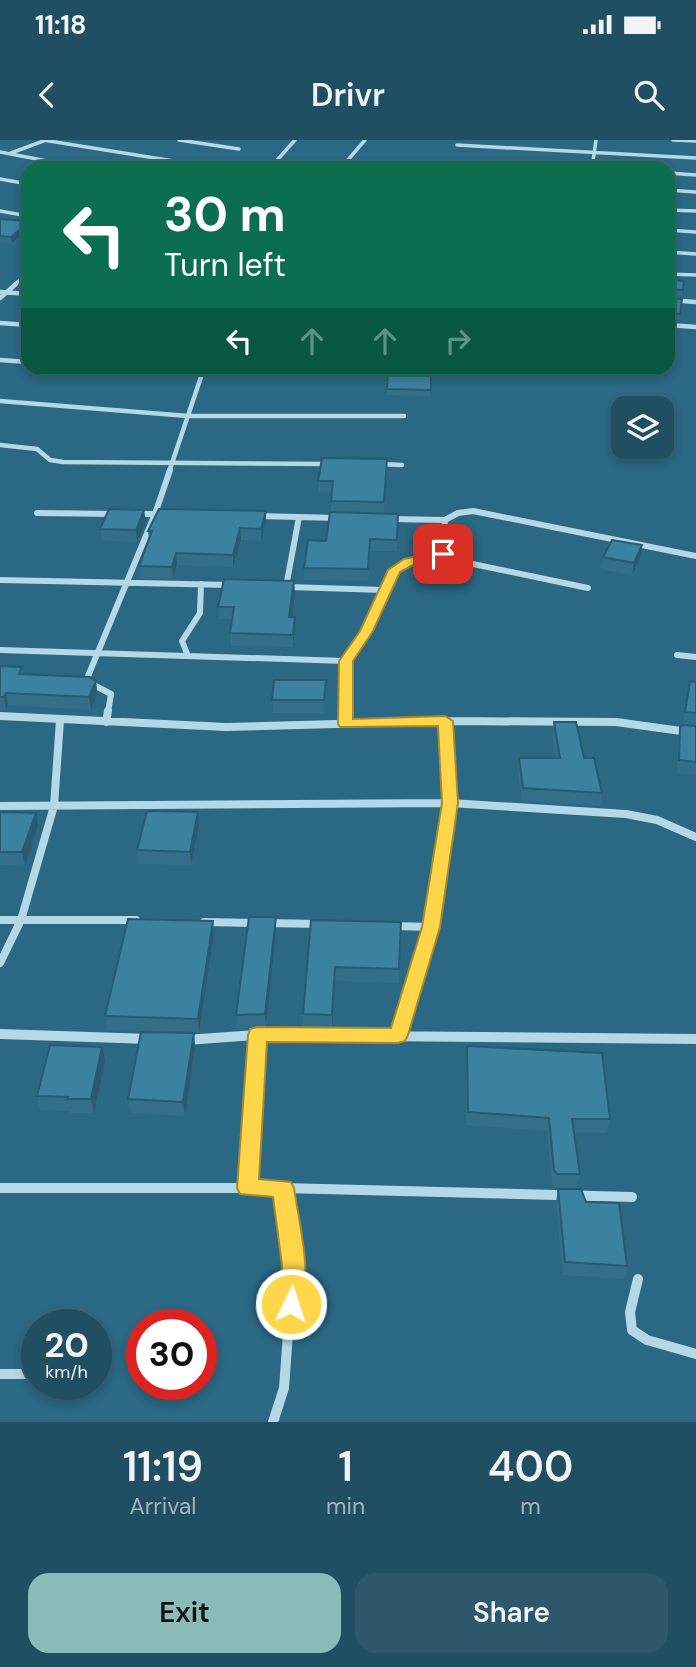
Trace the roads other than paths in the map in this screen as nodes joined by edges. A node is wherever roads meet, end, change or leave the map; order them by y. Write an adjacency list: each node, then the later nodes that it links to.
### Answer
1 (45, 140): 12 (street); 15 (street)
2 (179, 140): 9 (street)
3 (295, 140): 16 (street)
4 (365, 140): 17 (street)
5 (596, 140): 10 (street)
6 (673, 140): 7 (street)
7 (696, 141)
8 (457, 145): 10 (street)
9 (239, 149)
10 (594, 153): 13 (street); 18 (street)
11 (0, 154): 12 (street)
12 (9, 154): 14 (street)
13 (696, 158)
14 (46, 161)
15 (174, 161)
16 (276, 161)
17 (347, 161)
18 (593, 161)
19 (675, 174): 20 (street)
20 (696, 175)
21 (0, 179): 22 (street)
22 (21, 183)
23 (675, 190): 24 (street)
24 (696, 192)
25 (675, 210): 27 (street)
26 (0, 211): 28 (street); 29 (street)
27 (696, 212)
28 (21, 215)
29 (0, 217)
30 (675, 230): 31 (street)
31 (696, 232)
32 (675, 252): 33 (street)
33 (696, 254)
34 (675, 274): 35 (street)
35 (696, 275)
36 (21, 279): 38 (street)
37 (0, 292): 38 (street)
38 (7, 292): 39 (street); 40 (street)
39 (21, 293)
40 (0, 299)
41 (675, 300): 42 (street)
42 (696, 302)
43 (0, 323): 44 (street)
44 (21, 324)
45 (675, 326): 46 (street)
46 (696, 327)
47 (0, 360): 48 (street)
48 (21, 362)
49 (201, 375): 51 (street)
50 (0, 401): 51 (street)
51 (188, 416): 52 (street); 54 (street)
52 (404, 416)
53 (0, 445): 54 (street)
54 (172, 462): 55 (street); 59 (street)
55 (334, 464)
56 (375, 464): 57 (street)
57 (402, 465)
58 (37, 513): 59 (street)
59 (155, 514): 60 (street); 69 (street)
60 (168, 514)
61 (246, 516): 62 (street)
62 (299, 517): 63 (street); 73 (street)
63 (339, 518)
64 (379, 519): 65 (street)
65 (445, 520): 66 (street); 67 (street)
66 (443, 554): 74 (street); 75 (street)
67 (696, 556)
68 (0, 580): 69 (street)
69 (128, 581): 70 (street); 77 (street)
70 (201, 584): 71 (street); 79 (street)
71 (238, 585)
72 (274, 586): 73 (street)
73 (286, 587): 75 (street)
74 (588, 588)
75 (384, 590): 81 (street)
76 (0, 650): 77 (street)
77 (99, 653): 79 (street); 85 (street)
78 (677, 655): 80 (street)
79 (188, 656): 81 (street)
80 (696, 657)
81 (346, 661): 86 (street)
82 (0, 716): 83 (street)
83 (60, 720): 85 (street); 90 (street)
84 (445, 721): 86 (street); 87 (street); 88 (street)
85 (106, 722): 86 (street)
86 (345, 724)
87 (696, 733)
88 (450, 803): 90 (street); 91 (street); 98 (street)
89 (0, 806): 90 (street)
90 (54, 806): 93 (street)
91 (696, 837)
92 (0, 920): 93 (street)
93 (21, 920): 94 (street); 99 (street)
94 (145, 920)
95 (200, 922): 96 (street)
96 (322, 925)
97 (377, 926): 98 (street)
98 (431, 927): 102 (street)
99 (0, 963)
100 (0, 1034): 103 (street)
101 (257, 1035): 102 (street); 104 (street); 107 (street)
102 (398, 1035): 105 (street)
103 (161, 1039)
104 (174, 1039)
105 (696, 1039)
106 (0, 1188): 107 (street)
107 (248, 1188): 108 (street)
108 (283, 1188): 109 (street); 114 (street)
109 (632, 1197)
110 (638, 1279): 111 (street)
111 (696, 1354)
112 (0, 1374): 113 (street)
113 (21, 1374)
114 (273, 1422)

